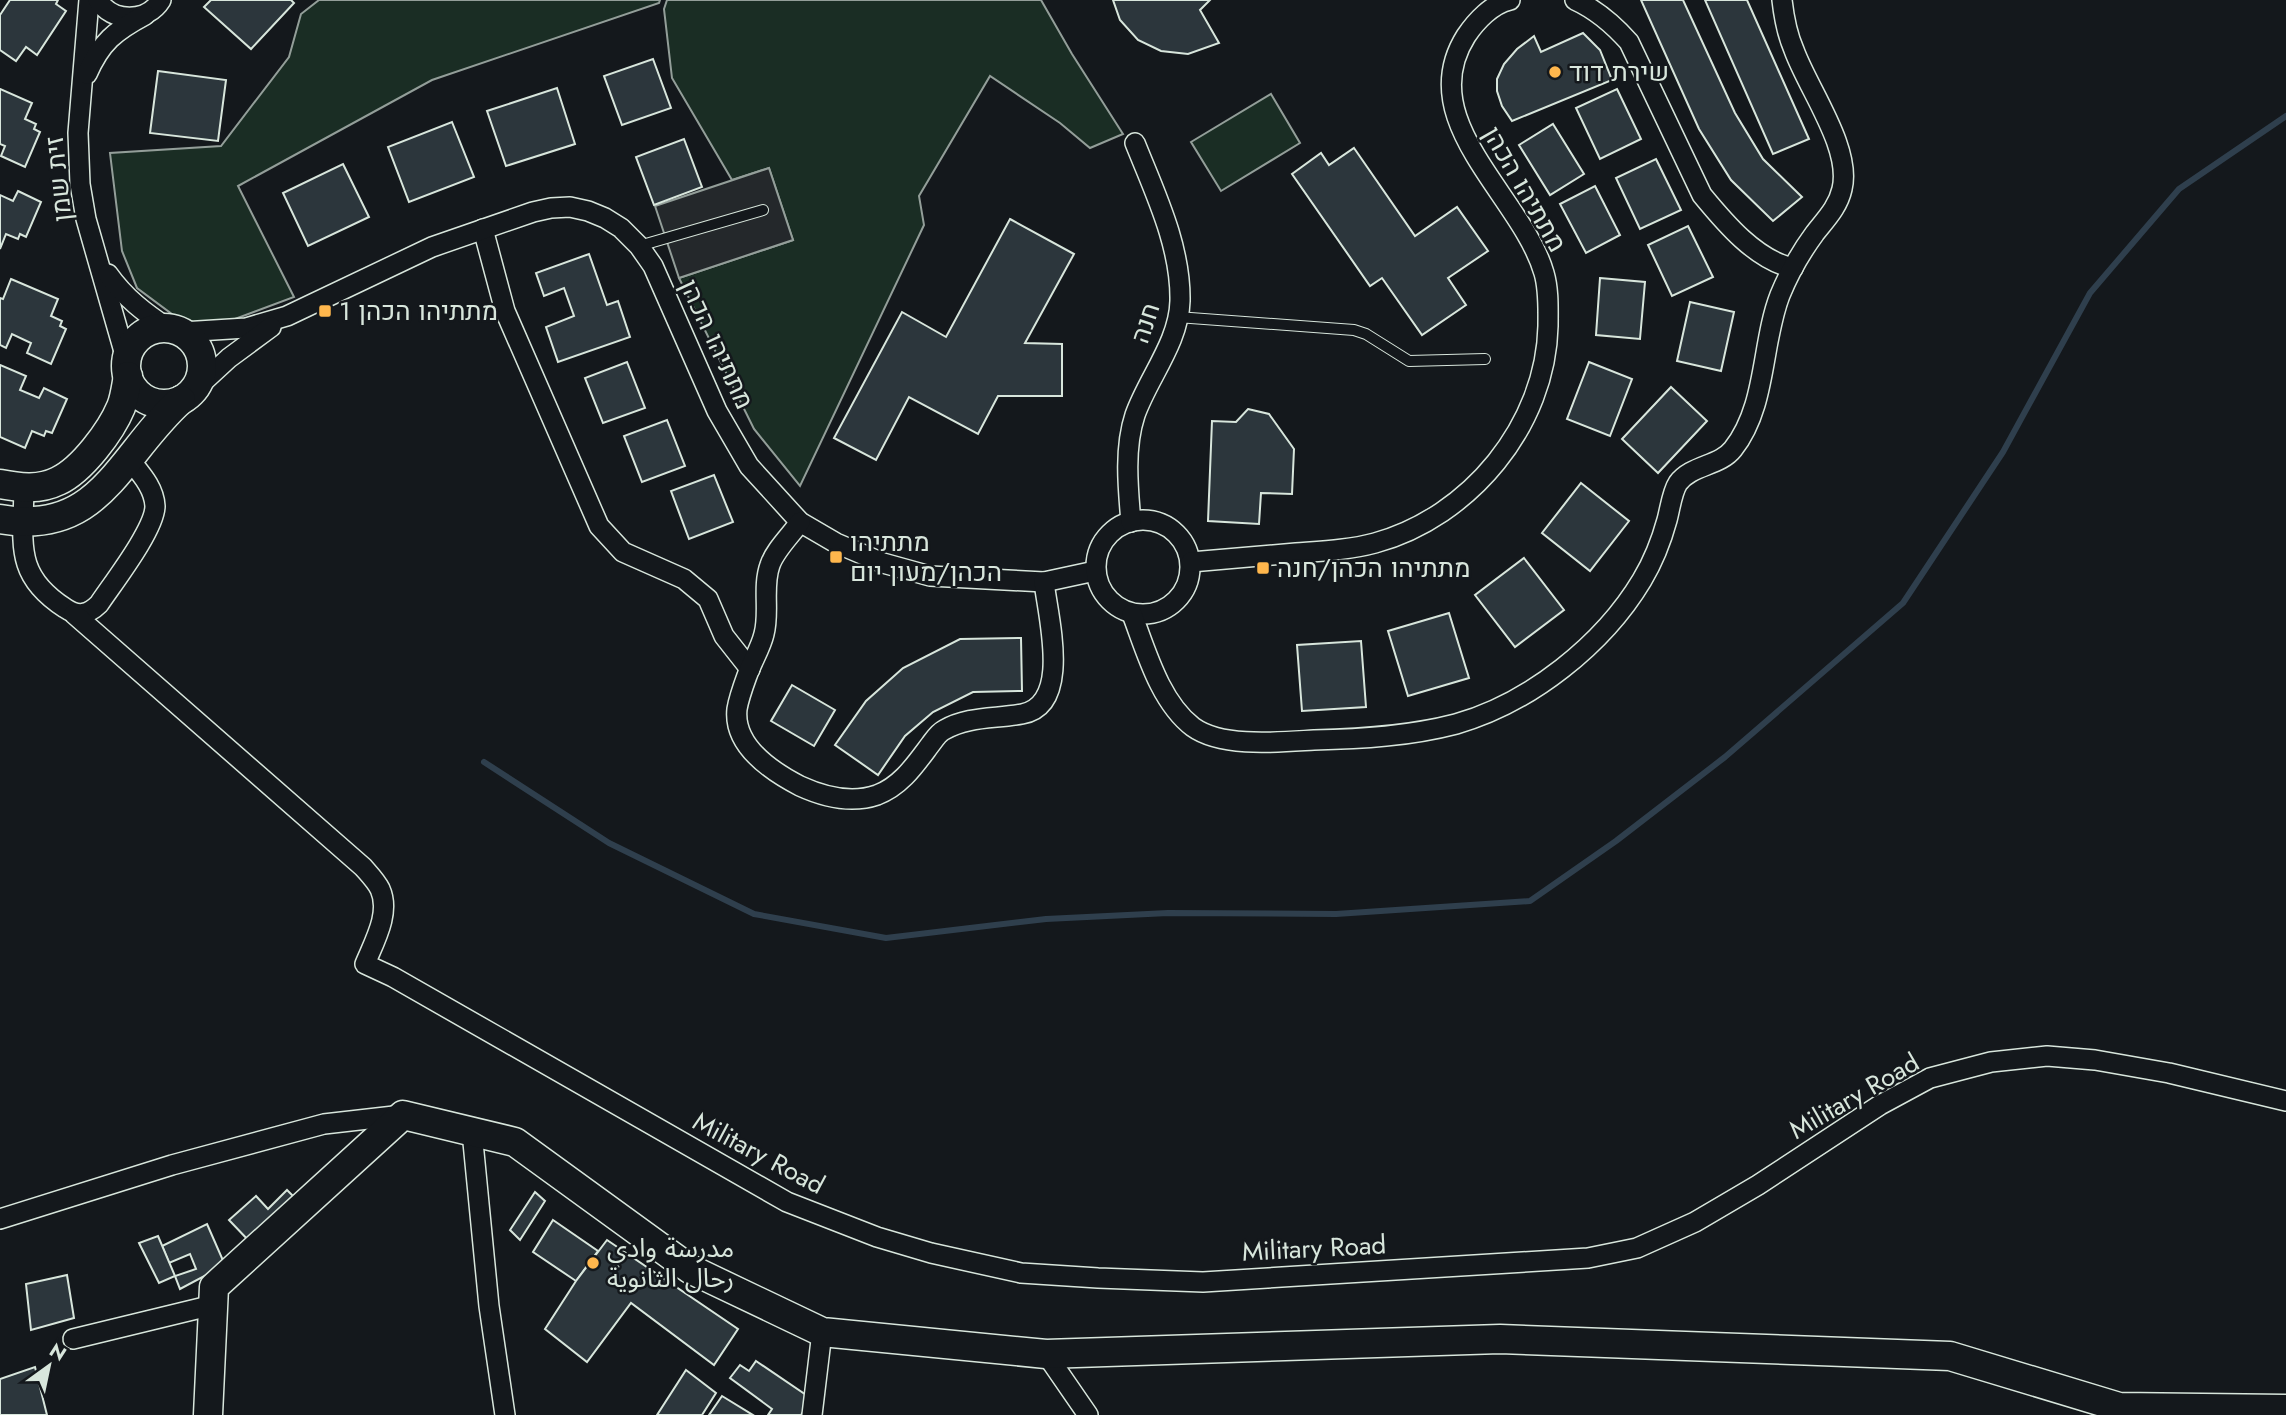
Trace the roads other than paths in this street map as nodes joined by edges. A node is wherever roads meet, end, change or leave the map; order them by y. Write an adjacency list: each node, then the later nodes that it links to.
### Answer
1 (89, 0): 8 (street, זית שמן)
2 (98, 0): 7 (street)
3 (161, 0): 7 (street, זית שמן)
4 (1510, 0): 26 (street, מתתיהו הכהן)
5 (1575, 0): 14 (street)
6 (1782, 0): 14 (street)
7 (145, 15): 8 (street, זית שמן)
8 (81, 96): 13 (street, זית שמן)
9 (1135, 143): 16 (street, חנה)
10 (763, 210): 12 (lane)
11 (482, 229): 12 (street, מתתיהו הכהן); 15 (street, מתתיהו הכהן); 31 (street)
12 (639, 246): 24 (street, מתתיהו הכהן)
13 (97, 256): 17 (street, זית שמן); 19 (street, זית שמן)
14 (1793, 268): 30 (street)
15 (287, 316): 17 (street, מתתיהו הכהן); 20 (street, מתתיהו הכהן)
16 (1177, 317): 18 (lane); 25 (street, חנה)
17 (176, 330): 19 (street); 20 (street)
18 (1485, 359)
19 (127, 369): 20 (street); 22 (street)
20 (186, 397): 21 (street)
21 (129, 459): 23 (street); 29 (street)
22 (12, 486): 23 (street)
23 (12, 521): 29 (street)
24 (800, 522): 28 (street, מתתיהו הכהן); 31 (street)
25 (1130, 522): 26 (street); 27 (street)
26 (1191, 562): 30 (street)
27 (1095, 571): 28 (street, מתתיהו הכהן); 30 (street)
28 (1044, 582): 31 (street)
29 (74, 614): 32 (street, Military Road)
30 (1132, 614)
31 (750, 669)
32 (2286, 1101)
33 (403, 1115): 34 (street); 35 (street); 36 (street)
34 (472, 1132): 37 (street); 42 (street)
35 (0, 1219)
36 (213, 1305): 38 (street); 41 (street)
37 (821, 1332): 39 (street); 43 (street)
38 (73, 1339)
39 (1046, 1354): 40 (street); 44 (street)
40 (2286, 1409)
41 (208, 1415)
42 (505, 1415)
43 (812, 1415)
44 (1088, 1415)

